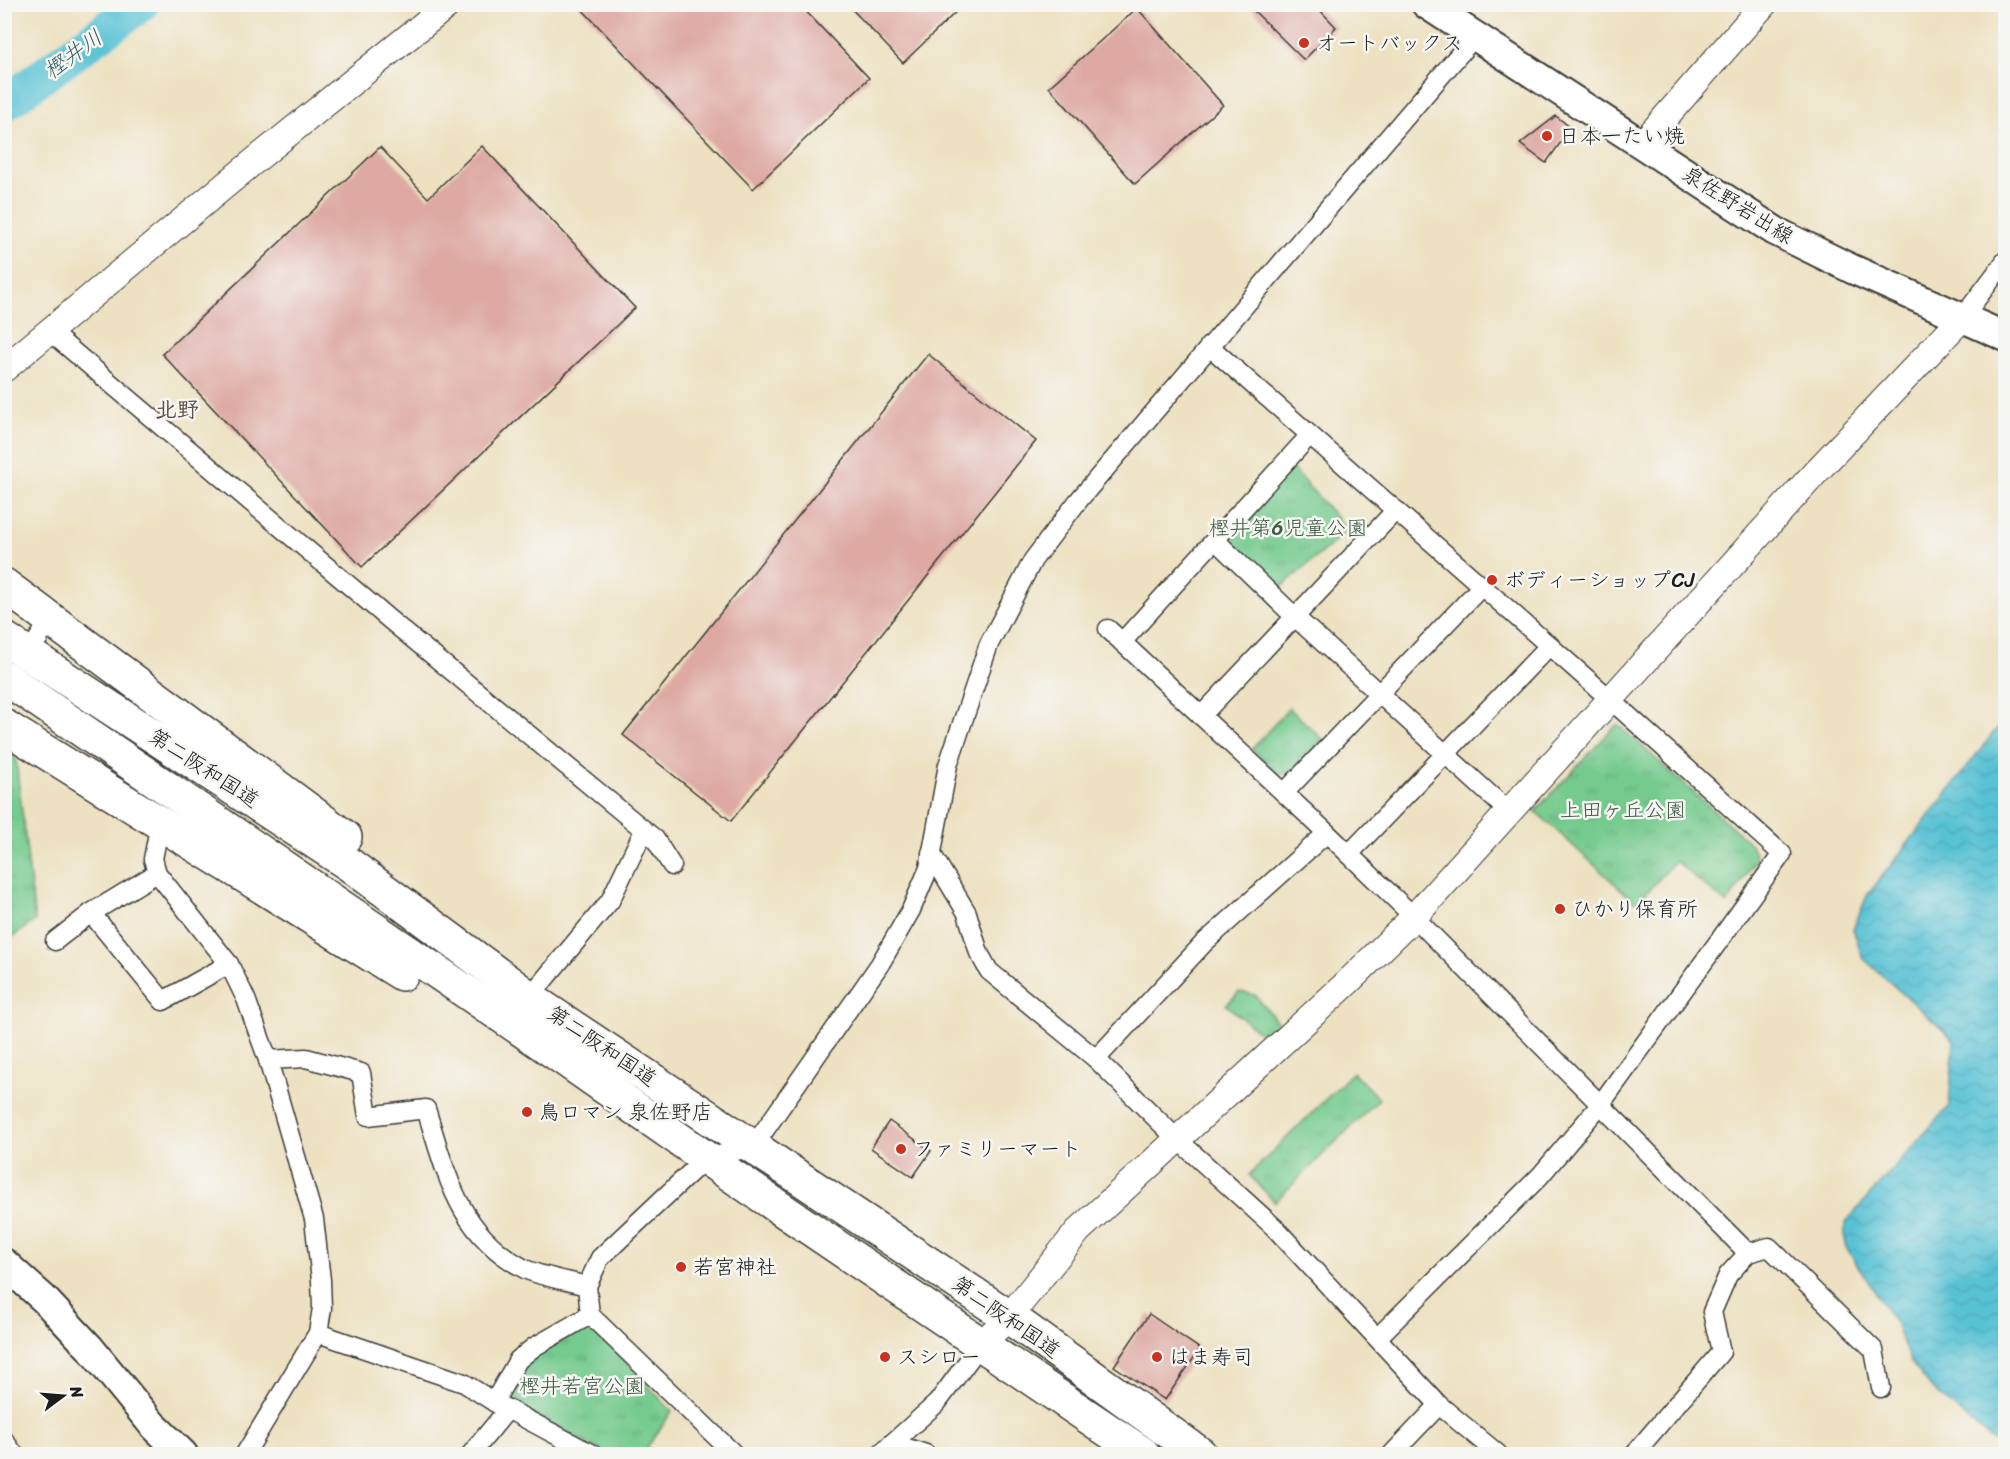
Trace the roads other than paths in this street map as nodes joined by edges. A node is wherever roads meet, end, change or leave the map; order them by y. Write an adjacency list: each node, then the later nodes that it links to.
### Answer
1 (449, 4): 8 (street)
2 (1426, 4): 4 (main road, 泉佐野岩出線)
3 (1764, 4): 5 (street)
4 (1475, 36): 5 (main road, 泉佐野岩出線); 10 (street)
5 (1642, 144): 7 (main road, 泉佐野岩出線)
6 (2006, 260): 7 (street)
7 (1963, 317): 9 (main road, 泉佐野岩出線); 24 (street)
8 (49, 331): 11 (street); 31 (street)
9 (2006, 337)
10 (1209, 346): 12 (street); 33 (street)
11 (4, 369)
12 (1310, 435): 13 (street); 14 (street)
13 (1396, 510): 16 (street); 17 (street)
14 (1215, 540): 17 (street); 20 (street)
15 (4, 585): 41 (highway)
16 (1482, 586): 21 (street); 23 (street)
17 (1296, 617): 23 (street); 25 (street)
18 (1108, 629): 20 (street)
19 (4, 638): 41 (highway, 第二阪和国道)
20 (1122, 642): 25 (street)
21 (1550, 645): 24 (street); 27 (street)
22 (4, 677): 42 (highway, 第二阪和国道)
23 (1379, 693): 27 (street); 28 (street)
24 (1611, 700): 29 (street); 45 (street)
25 (1201, 716): 28 (street)
26 (4, 726): 30 (highway)
27 (1446, 754): 29 (street); 34 (street)
28 (1284, 793): 32 (street)
29 (1509, 812): 38 (street)
30 (160, 823): 36 (street); 42 (highway)
31 (644, 830): 35 (street); 41 (street)
32 (1327, 833): 34 (street); 43 (street)
33 (932, 853): 43 (street); 47 (street)
34 (1349, 854): 38 (street)
35 (672, 866)
36 (157, 873): 37 (street); 40 (street)
37 (90, 913): 39 (street); 40 (street)
38 (1414, 916): 45 (street); 46 (street)
39 (55, 941)
40 (229, 964): 44 (street)
41 (535, 999): 47 (highway, 第二阪和国道)
42 (550, 1049): 48 (highway, 第二阪和国道)
43 (1096, 1059): 46 (street)
44 (268, 1060): 51 (street); 54 (street)
45 (1600, 1105): 49 (street); 55 (street)
46 (1178, 1140): 53 (street); 55 (street)
47 (753, 1147): 48 (street); 53 (highway, 第二阪和国道)
48 (706, 1158): 51 (street); 56 (highway, 第二阪和国道)
49 (1748, 1253): 57 (street); 73 (street)
50 (4, 1263): 63 (main road)
51 (587, 1286): 52 (street)
52 (590, 1315): 58 (street); 67 (street)
53 (1009, 1317): 56 (street); 70 (highway, 第二阪和国道)
54 (318, 1333): 58 (street); 64 (street)
55 (1378, 1337): 59 (street)
56 (980, 1345): 61 (street); 69 (highway, 第二阪和国道)
57 (1881, 1388)
58 (501, 1405): 65 (street); 66 (street)
59 (1439, 1405): 71 (street); 72 (street)
60 (4, 1440): 62 (street)
61 (886, 1449): 68 (street)
62 (14, 1455)
63 (183, 1455)
64 (245, 1455)
65 (471, 1455)
66 (592, 1455)
67 (734, 1455)
68 (926, 1455)
69 (1143, 1455)
70 (1200, 1455)
71 (1392, 1455)
72 (1498, 1455)
73 (1634, 1455)

